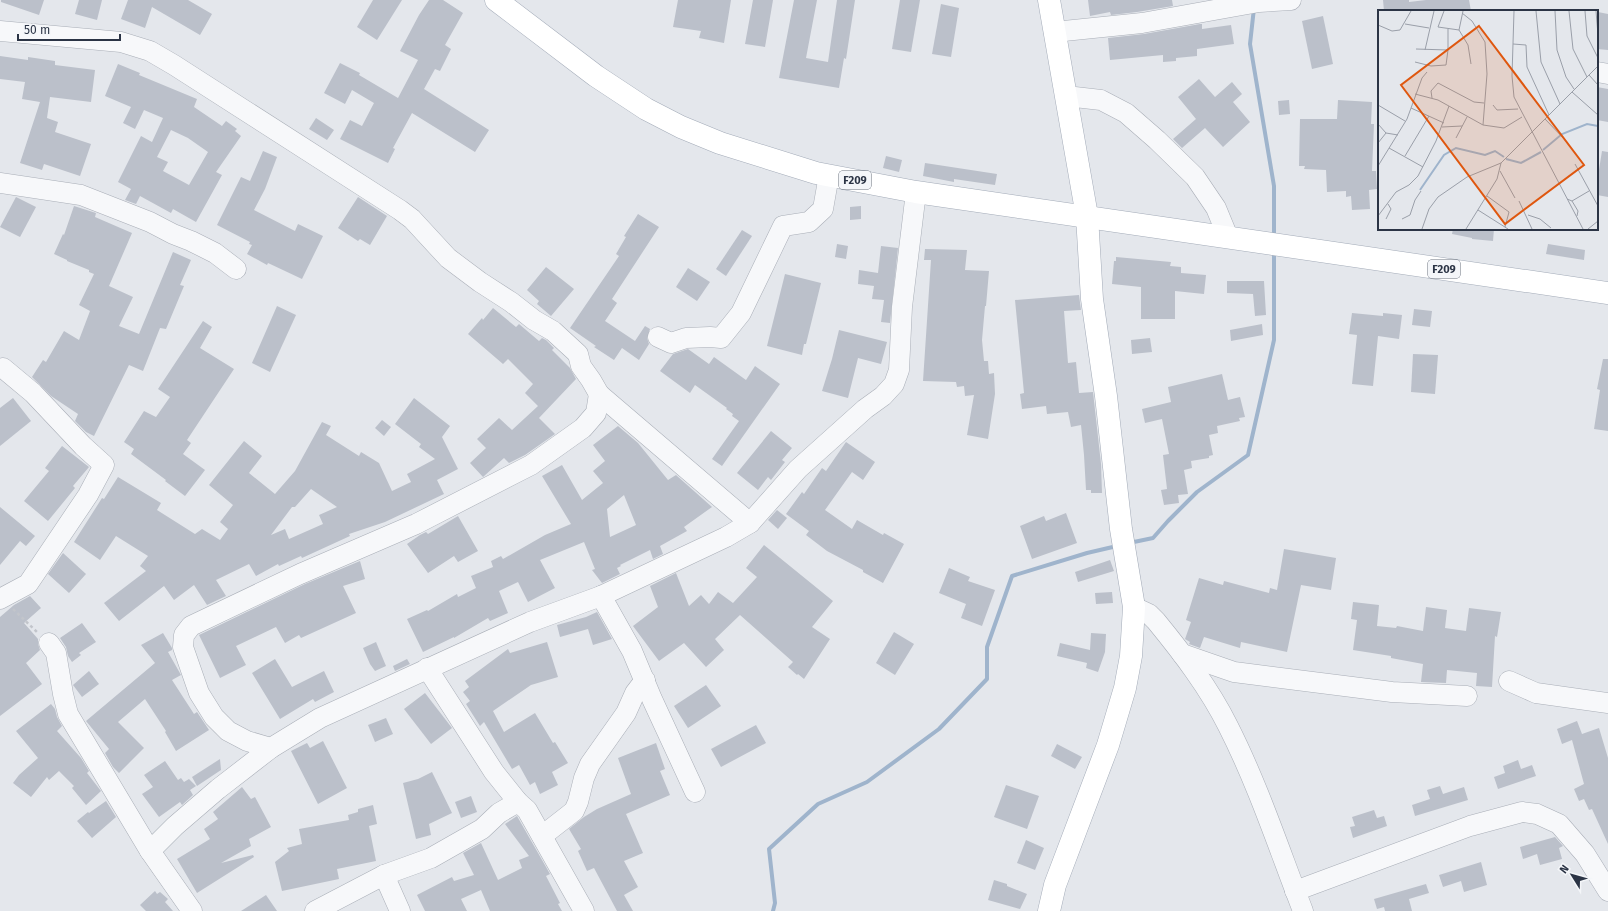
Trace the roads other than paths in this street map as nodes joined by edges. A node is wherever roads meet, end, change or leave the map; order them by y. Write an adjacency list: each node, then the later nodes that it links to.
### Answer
1 (496, 0): 9 (main road, F209)
2 (1049, 0): 5 (main road)
3 (1291, 0): 5 (street)
4 (0, 31): 18 (street)
5 (1054, 32): 8 (main road)
6 (1598, 72): 7 (street)
7 (1608, 74)
8 (1066, 96): 12 (main road); 13 (street)
9 (829, 176): 11 (main road, F209); 16 (street)
10 (0, 183): 14 (street)
11 (916, 192): 12 (main road, F209); 19 (street)
12 (1087, 216): 13 (main road, F209); 22 (main road)
13 (1228, 237): 15 (main road, F209)
14 (236, 269)
15 (1608, 293)
16 (658, 337)
17 (1, 369): 21 (street)
18 (599, 394): 19 (street); 30 (street)
19 (750, 523): 20 (street)
20 (601, 596): 25 (street); 26 (street)
21 (1, 598)
22 (1134, 607): 24 (street); 42 (main road)
23 (49, 644): 34 (street)
24 (1182, 654): 28 (street); 36 (street)
25 (427, 668): 30 (street); 32 (street)
26 (644, 680): 31 (street); 33 (street)
27 (1509, 681): 29 (street)
28 (1467, 696)
29 (1608, 703)
30 (271, 748): 34 (street)
31 (695, 792)
32 (518, 802): 33 (street); 35 (street)
33 (542, 836): 41 (street)
34 (150, 851): 38 (street)
35 (384, 875): 39 (street); 40 (street)
36 (1295, 891): 37 (street); 43 (street)
37 (1608, 891)
38 (192, 911)
39 (316, 911)
40 (400, 911)
41 (584, 911)
42 (1049, 911)
43 (1303, 911)

